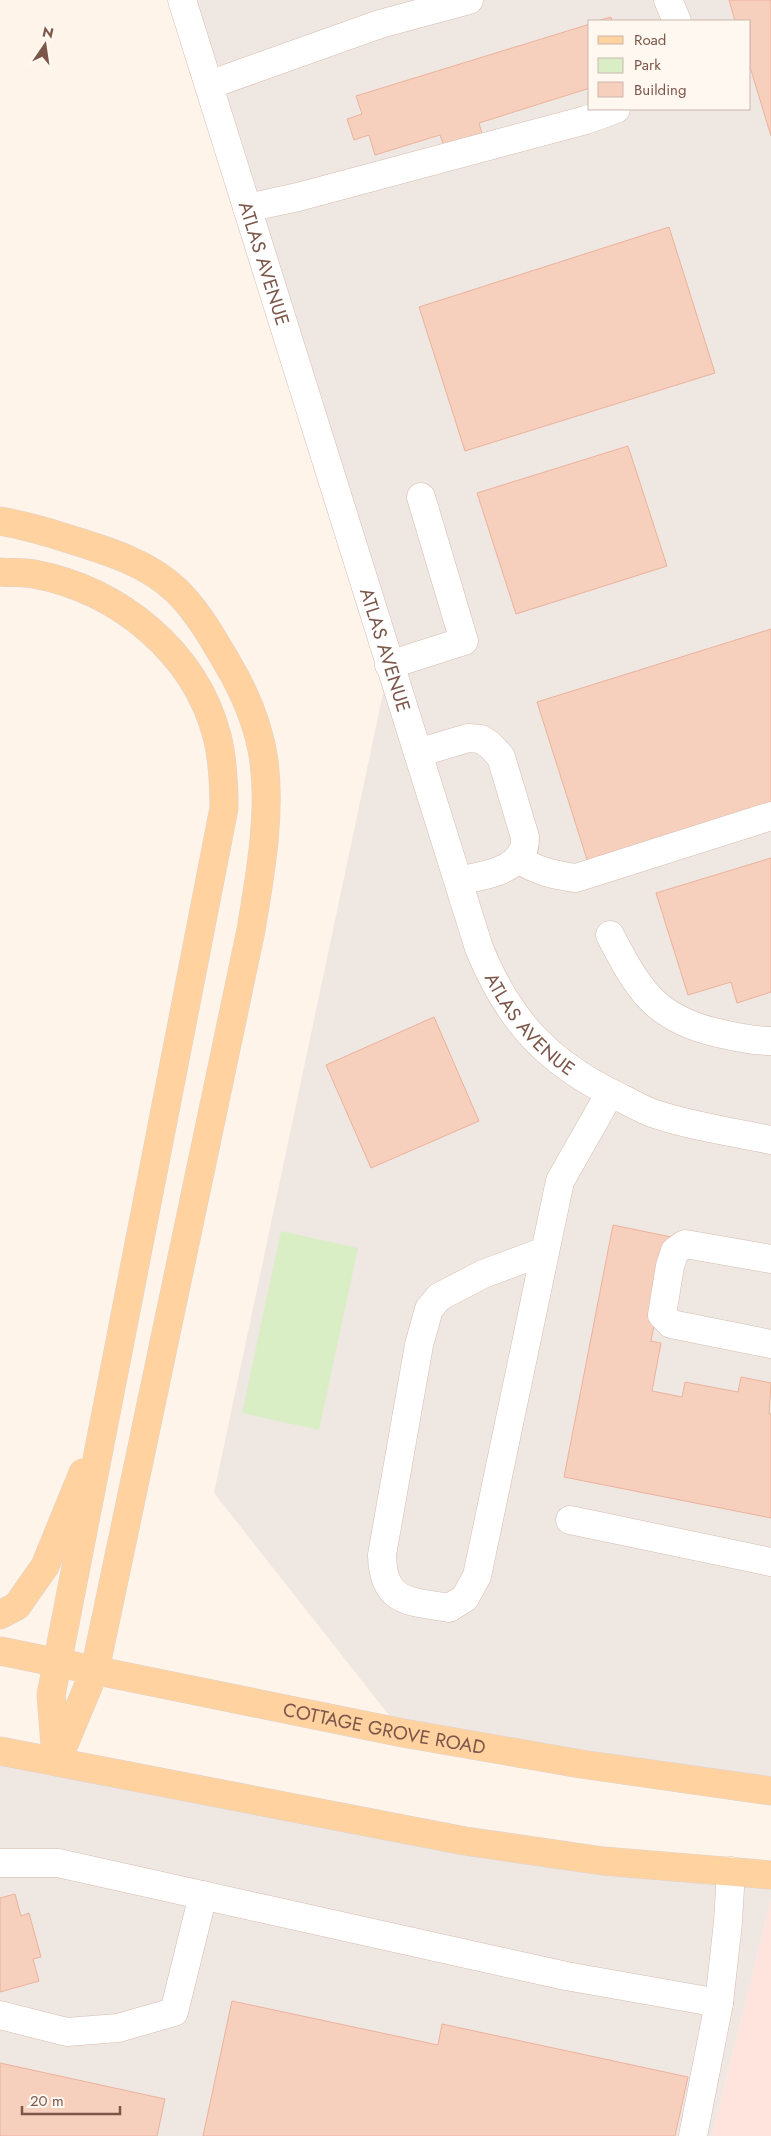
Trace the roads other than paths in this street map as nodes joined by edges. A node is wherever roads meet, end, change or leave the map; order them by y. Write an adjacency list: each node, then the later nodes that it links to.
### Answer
1 (182, 0): 5 (street, ATLAS AVENUE)
2 (468, 0): 5 (street)
3 (668, 0): 4 (street)
4 (677, 20)
5 (208, 85): 7 (street, ATLAS AVENUE)
6 (613, 110): 7 (street)
7 (247, 208): 11 (street, ATLAS AVENUE)
8 (422, 497): 11 (street)
9 (0, 521): 29 (main road)
10 (0, 572): 23 (main road)
11 (389, 665): 12 (street, ATLAS AVENUE)
12 (418, 752): 14 (street); 15 (street, ATLAS AVENUE)
13 (771, 816): 14 (street)
14 (518, 859): 15 (street)
15 (458, 881): 18 (street, ATLAS AVENUE)
16 (610, 935): 17 (street)
17 (771, 1041)
18 (610, 1093): 19 (street, ATLAS AVENUE); 20 (street)
19 (771, 1140)
20 (545, 1251): 20 (street)
21 (771, 1260): 22 (street)
22 (771, 1344)
23 (108, 1414): 26 (main road); 28 (main road)
24 (570, 1520): 25 (street)
25 (771, 1562)
26 (0, 1615)
27 (0, 1652): 28 (main road, COTTAGE GROVE ROAD)
28 (58, 1662): 29 (main road, COTTAGE GROVE ROAD); 31 (main road)
29 (95, 1670): 31 (main road); 32 (main road, COTTAGE GROVE ROAD)
30 (0, 1751): 31 (main road)
31 (56, 1761): 34 (main road)
32 (771, 1791)
33 (0, 1862): 36 (street)
34 (731, 1871): 35 (main road); 37 (street)
35 (771, 1875)
36 (203, 1895): 37 (street); 38 (street)
37 (719, 2003): 39 (street)
38 (0, 2015)
39 (693, 2136)

